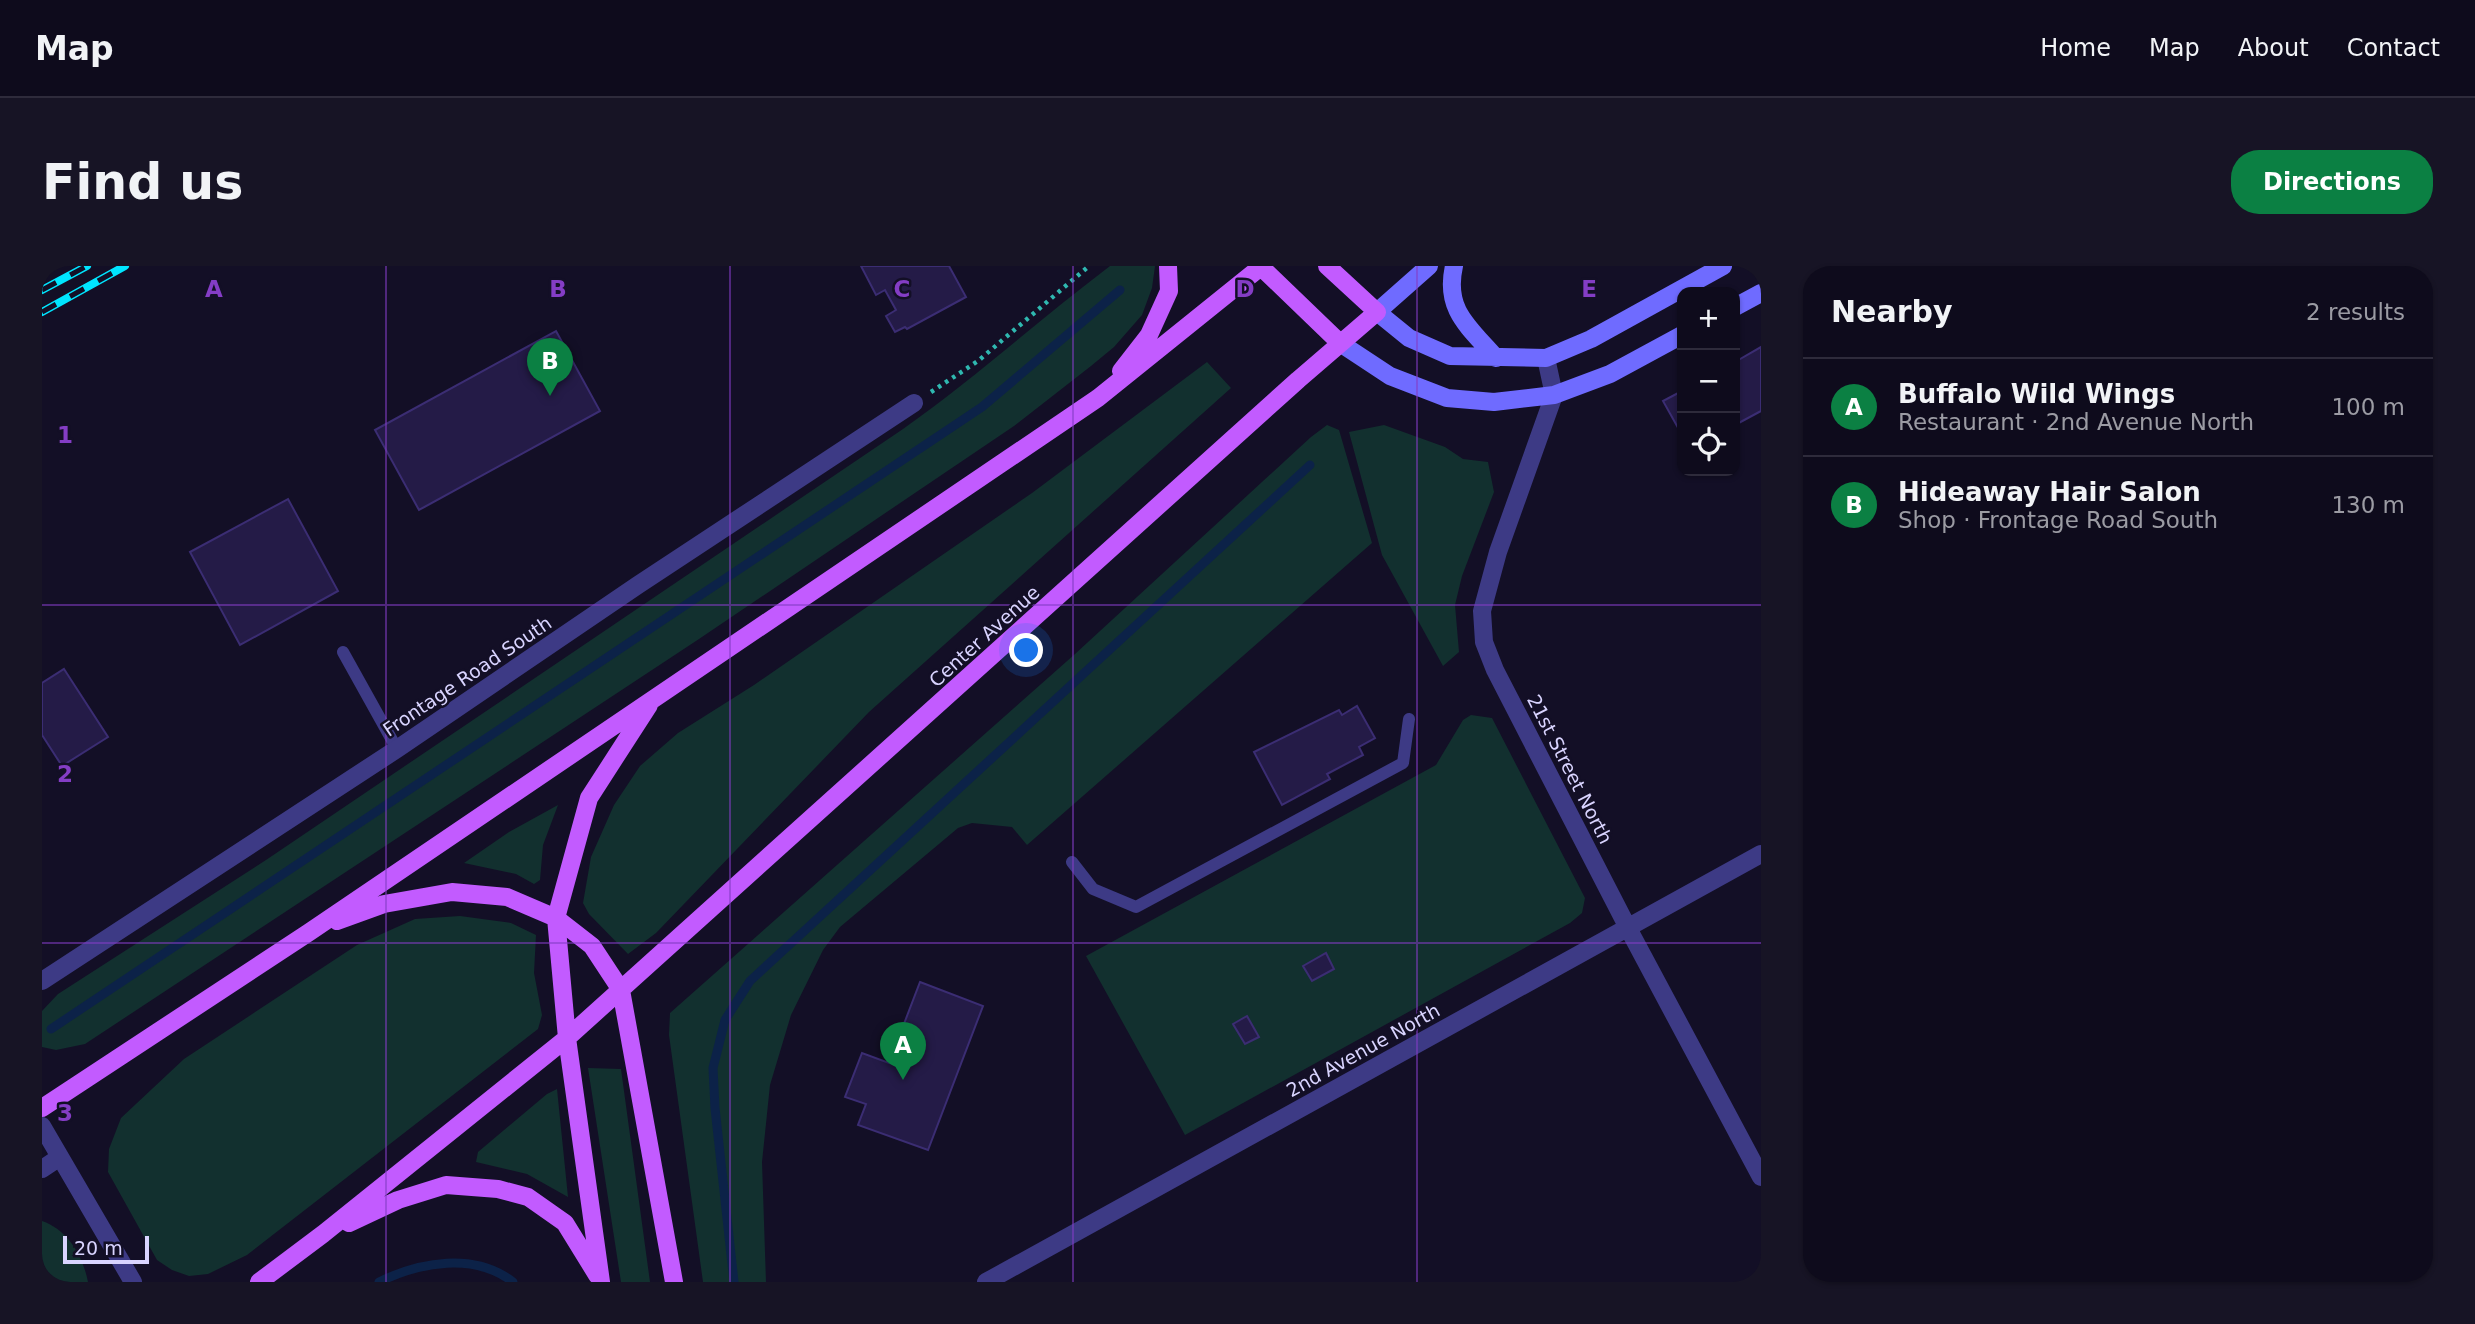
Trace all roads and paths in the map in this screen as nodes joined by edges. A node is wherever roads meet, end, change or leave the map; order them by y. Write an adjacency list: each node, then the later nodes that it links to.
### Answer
1 (1089, 266): 17 (path)
2 (1168, 266): 16 (main road)
3 (1261, 266): 12 (main road); 16 (main road)
4 (1327, 266): 10 (main road)
5 (1429, 266): 10 (main road, Center Avenue)
6 (1454, 266): 13 (main road)
7 (1723, 266): 14 (main road)
8 (1761, 293): 9 (main road)
9 (1740, 304)
10 (1377, 312): 12 (main road, Center Avenue); 13 (main road)
11 (1677, 338): 15 (main road)
12 (1340, 343): 15 (main road); 28 (main road, Center Avenue)
13 (1496, 358): 14 (main road)
14 (1546, 358): 15 (street)
15 (1554, 395): 25 (street, 21st Street North)
16 (1098, 398): 19 (main road)
17 (914, 403): 21 (street, Frontage Road South)
18 (343, 652): 21 (lane)
19 (653, 699): 24 (main road); 26 (main road)
20 (1409, 719): 23 (lane)
21 (397, 749): 27 (street, Frontage Road South)
22 (1761, 854): 25 (street, 2nd Avenue North)
23 (1072, 862)
24 (556, 918): 26 (main road); 28 (main road); 29 (main road)
25 (1628, 928): 34 (street, 21st Street North); 40 (street, 2nd Avenue North)
26 (307, 933): 30 (main road)
27 (42, 981)
28 (621, 990): 29 (main road, Center Avenue); 39 (main road)
29 (567, 1038): 35 (main road, Center Avenue); 38 (main road)
30 (42, 1108)
31 (42, 1126): 32 (street)
32 (60, 1157): 33 (street); 36 (street)
33 (42, 1169)
34 (1761, 1177)
35 (323, 1234): 37 (main road); 38 (main road)
36 (133, 1282)
37 (260, 1282)
38 (601, 1282)
39 (674, 1282)
40 (986, 1282)

